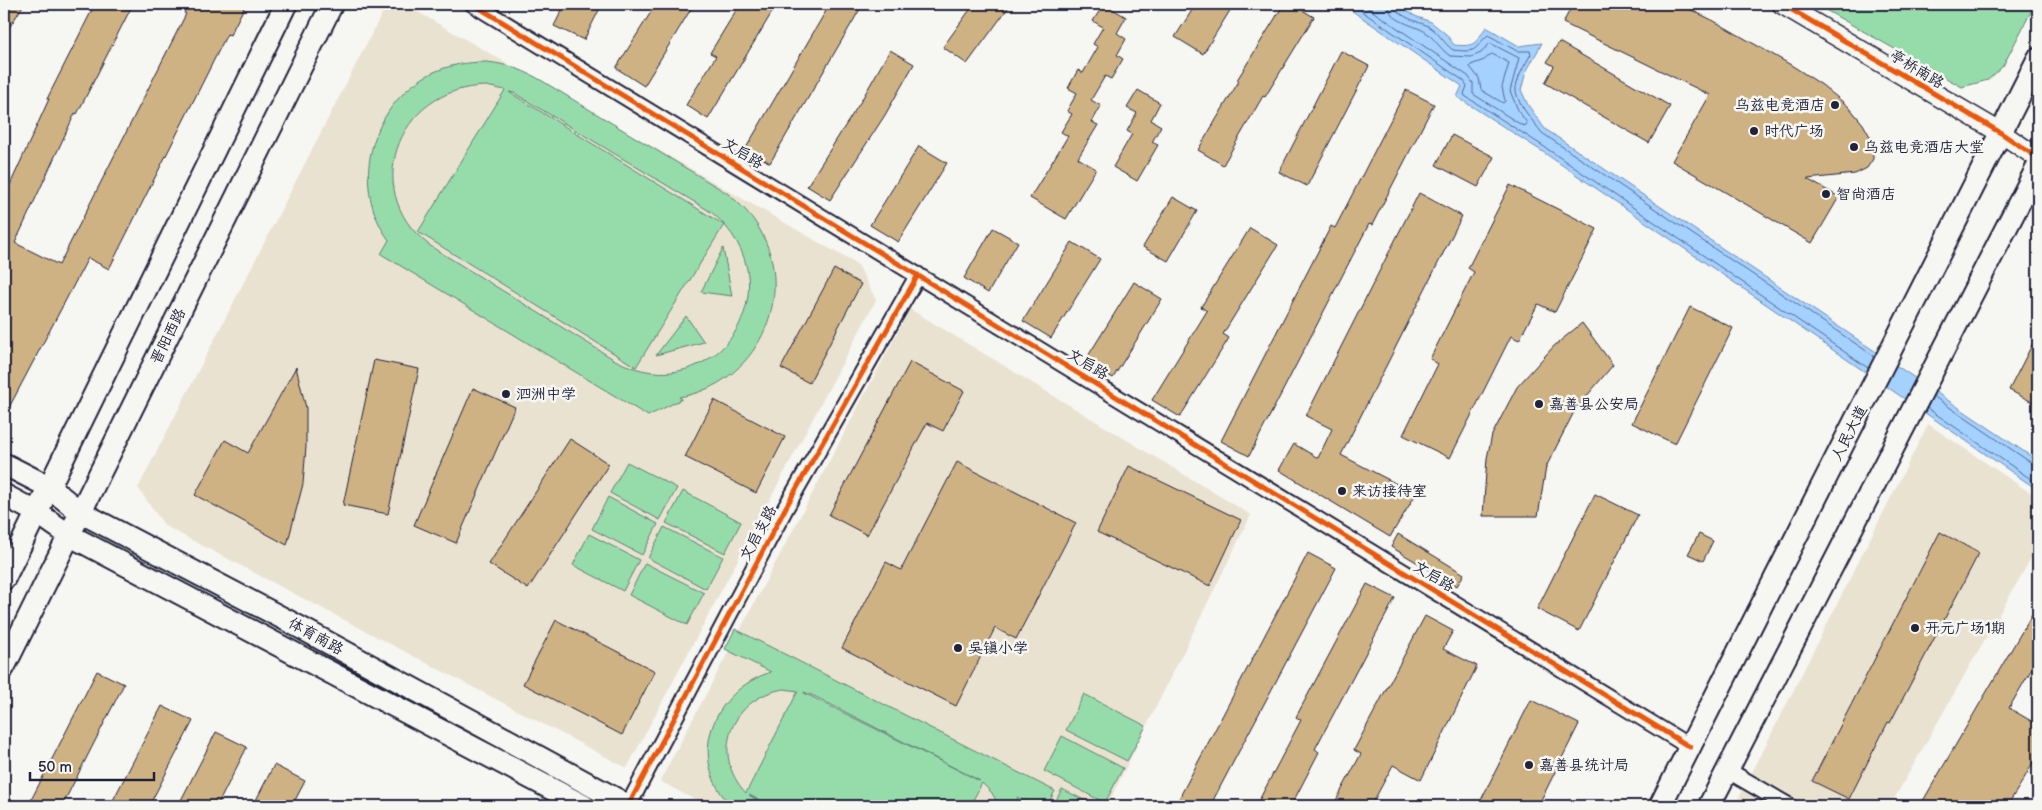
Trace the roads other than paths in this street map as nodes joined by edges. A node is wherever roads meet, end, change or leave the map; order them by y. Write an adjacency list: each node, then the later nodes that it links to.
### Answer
1 (286, 4): 11 (main road)
2 (332, 4): 14 (main road, 晋阳西路)
3 (473, 4): 9 (street, 文启路)
4 (1782, 4): 6 (street, 亭桥南路)
5 (2038, 59): 6 (main road, 人民大道)
6 (2001, 133): 7 (street, 亭桥南路); 18 (main road, 人民大道)
7 (2038, 158)
8 (2038, 166): 19 (main road)
9 (918, 275): 18 (street, 文启路); 21 (street, 文启支路)
10 (4, 464): 11 (main road, 体育南路)
11 (49, 487): 13 (main road); 14 (main road, 体育南路)
12 (4, 495): 13 (main road, 体育南路)
13 (36, 512): 15 (main road, 体育南路); 16 (main road)
14 (80, 512): 15 (main road, 晋阳西路); 21 (main road, 体育南路)
15 (69, 535): 17 (main road, 晋阳西路); 20 (main road, 体育南路)
16 (4, 579)
17 (4, 667)
18 (1690, 747): 22 (main road, 人民大道)
19 (1727, 770): 23 (main road); 24 (street)
20 (584, 806)
21 (628, 806)
22 (1660, 806)
23 (1709, 806)
24 (1789, 806)

